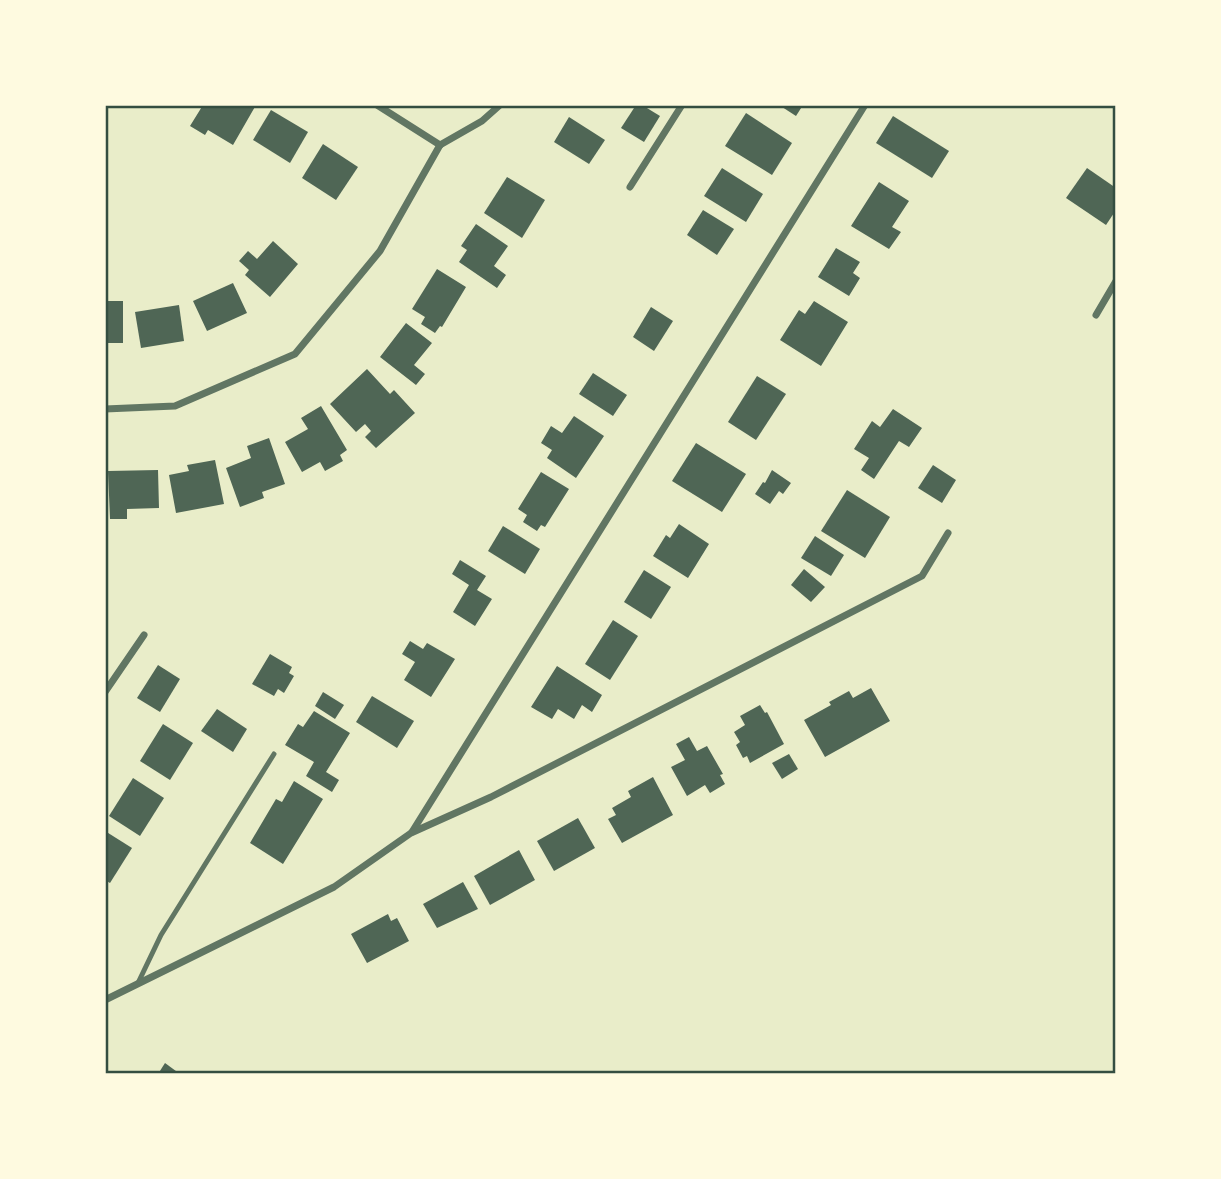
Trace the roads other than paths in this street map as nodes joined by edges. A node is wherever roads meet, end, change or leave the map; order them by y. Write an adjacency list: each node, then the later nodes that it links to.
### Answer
1 (377, 105): 5 (street)
2 (500, 105): 5 (street)
3 (682, 105): 6 (street)
4 (864, 105): 14 (street)
5 (440, 145): 9 (street)
6 (630, 187)
7 (1116, 281): 8 (street)
8 (1096, 314)
9 (105, 409)
10 (948, 533): 14 (street)
11 (144, 635): 12 (street)
12 (105, 692)
13 (274, 754): 15 (lane)
14 (411, 833): 15 (street)
15 (137, 986): 16 (street)
16 (105, 1000)

